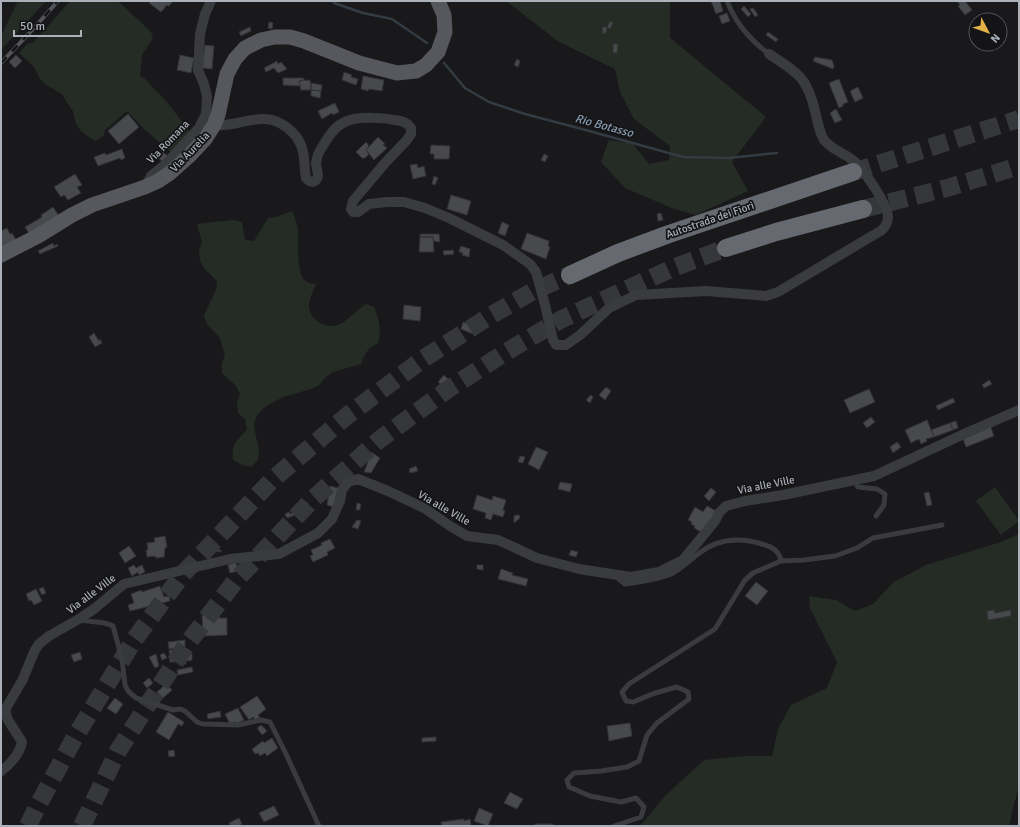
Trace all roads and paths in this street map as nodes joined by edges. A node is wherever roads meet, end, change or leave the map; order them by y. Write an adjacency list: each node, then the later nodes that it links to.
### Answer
1 (211, 1): 7 (street, Via Romana)
2 (438, 1): 5 (main road, Via Aurelia)
3 (727, 1): 4 (lane)
4 (769, 54): 5 (street)
5 (214, 125): 7 (main road, Via Aurelia)
6 (853, 172): 11 (highway, Autostrada dei Fiori)
7 (151, 184): 10 (main road, Via Aurelia)
8 (864, 209): 9 (highway)
9 (726, 248)
10 (1, 255)
11 (570, 275)
12 (1019, 410): 13 (street, Via alle Ville)
13 (854, 480): 14 (lane); 17 (street, Via alle Ville)
14 (876, 516)
15 (942, 526): 16 (lane)
16 (781, 561): 17 (lane); 23 (lane)
17 (611, 574): 18 (street, Via alle Ville)
18 (79, 619): 19 (street, Via alle Ville); 20 (lane)
19 (1, 771)
20 (319, 826)
21 (537, 826): 22 (lane)
22 (550, 826)
23 (614, 826)

